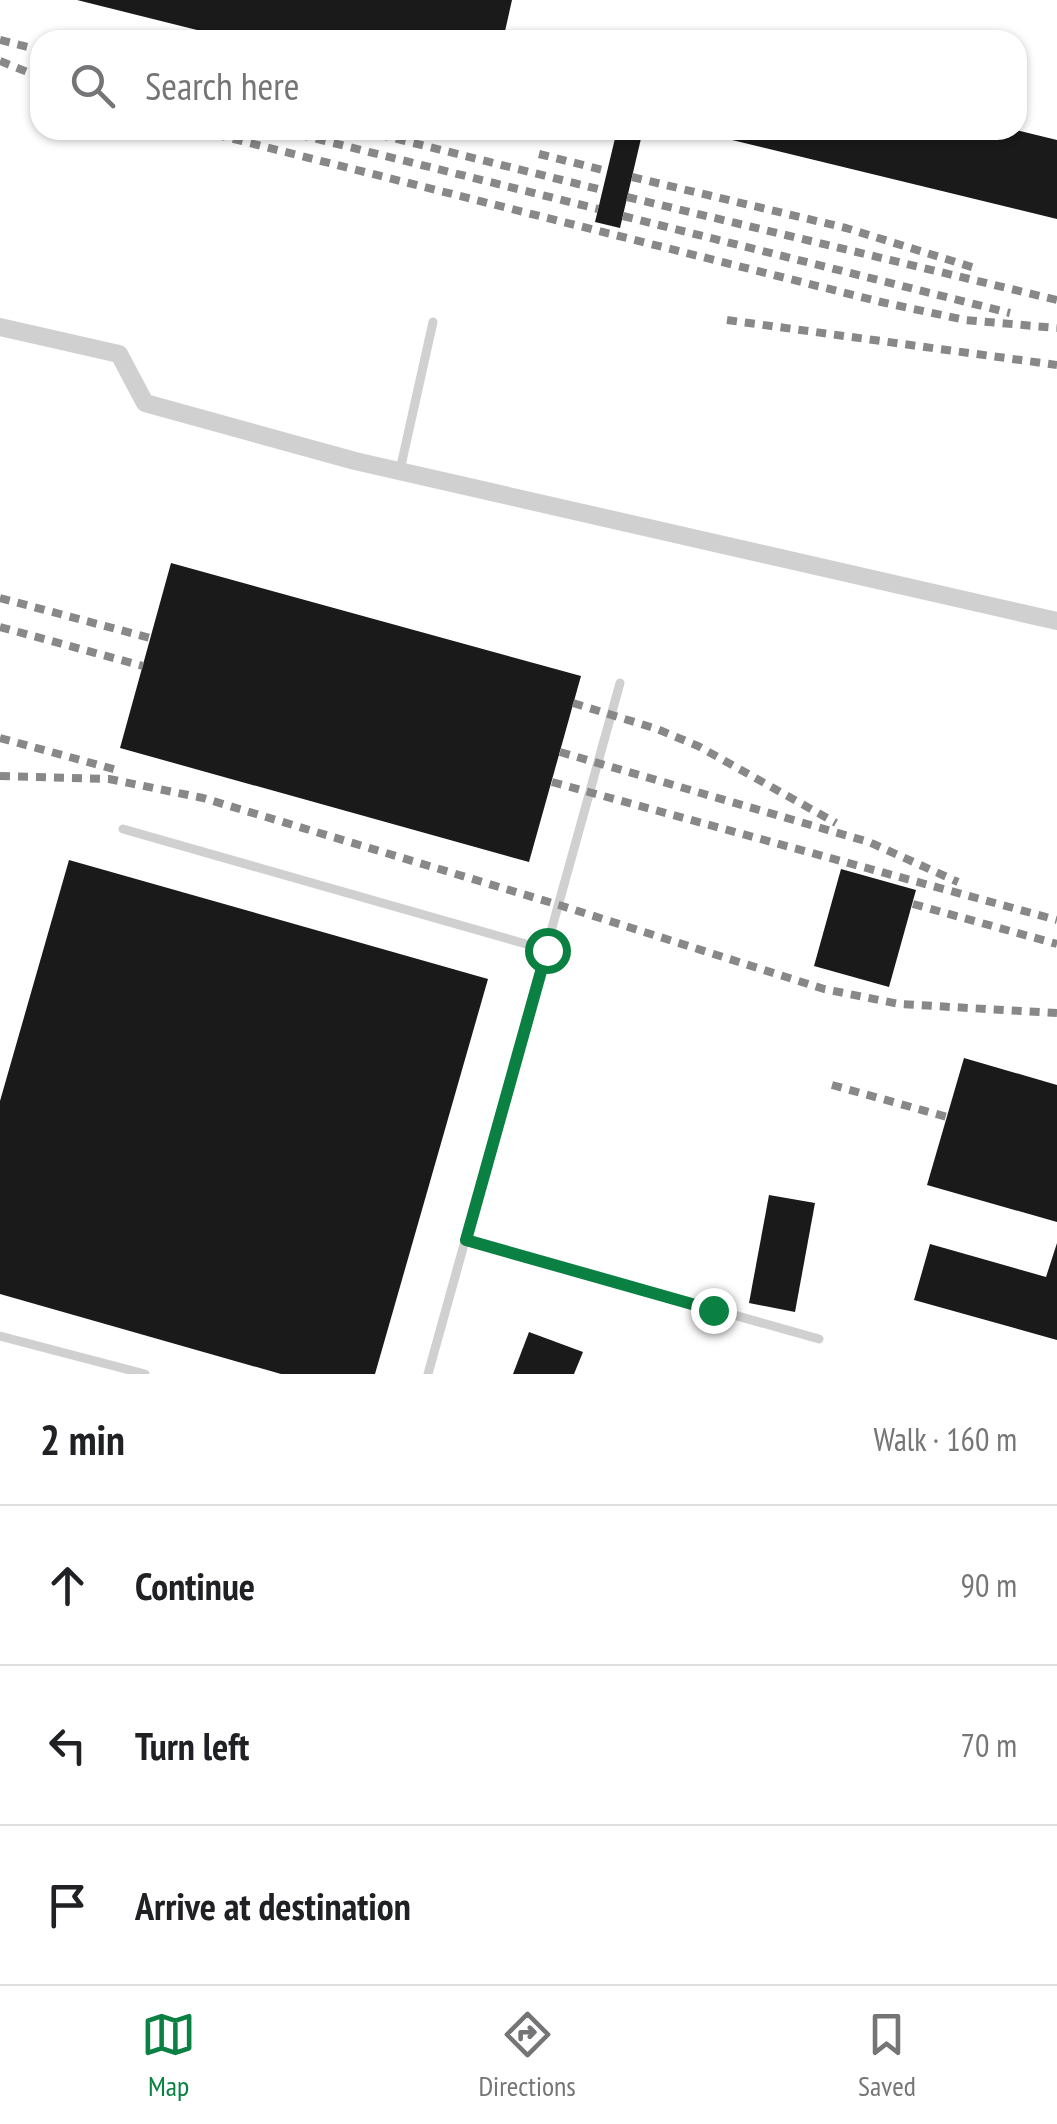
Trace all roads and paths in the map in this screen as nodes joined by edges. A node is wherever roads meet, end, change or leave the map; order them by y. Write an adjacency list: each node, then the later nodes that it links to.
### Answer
1 (433, 322): 3 (lane)
2 (0, 326): 3 (street)
3 (400, 471): 4 (street)
4 (1057, 621)
5 (620, 684): 7 (lane)
6 (123, 829): 7 (lane)
7 (547, 950): 8 (lane)
8 (466, 1240): 10 (lane); 12 (lane)
9 (0, 1336): 11 (lane)
10 (819, 1340)
11 (146, 1374)
12 (428, 1374)

